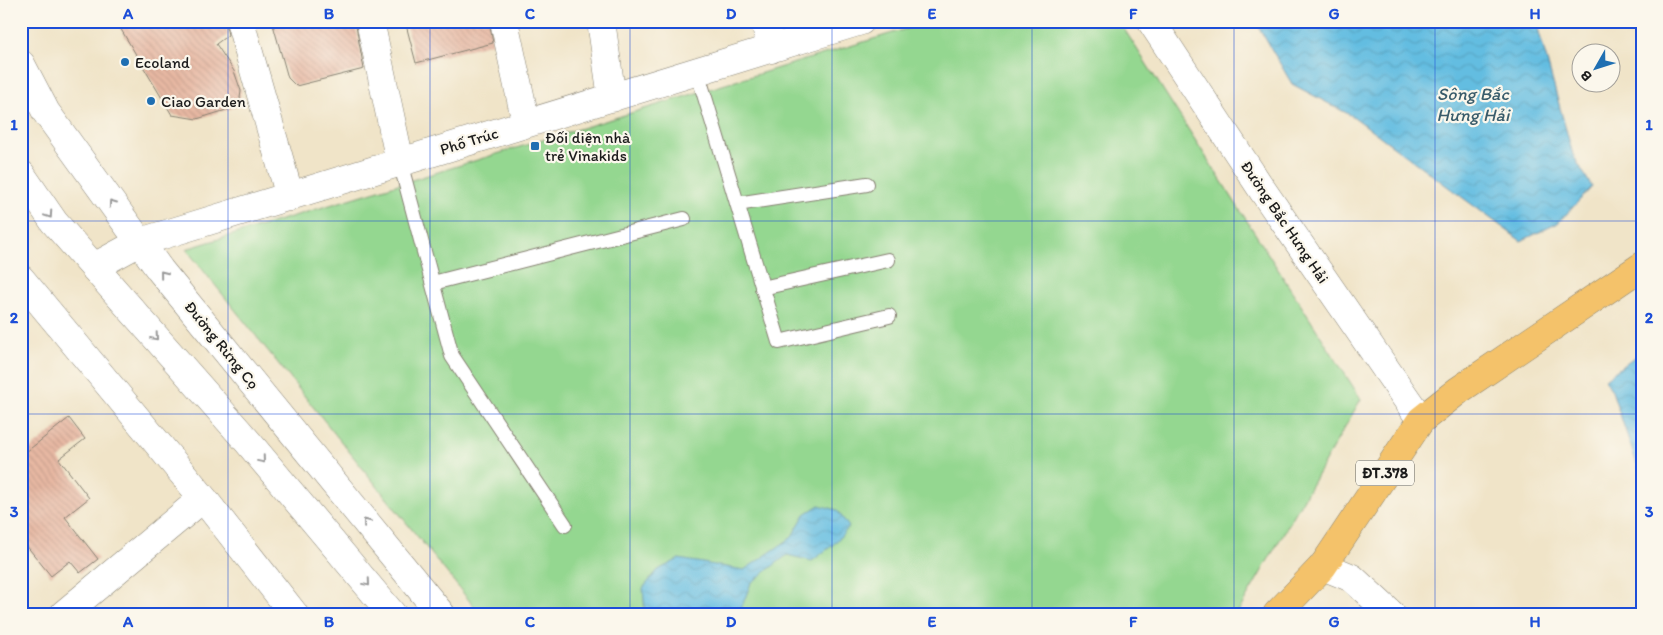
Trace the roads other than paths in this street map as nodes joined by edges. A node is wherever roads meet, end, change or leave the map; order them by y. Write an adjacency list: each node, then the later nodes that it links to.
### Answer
1 (240, 21): 16 (street)
2 (370, 21): 13 (street)
3 (504, 21): 12 (street)
4 (601, 21): 11 (street)
5 (765, 21): 8 (street)
6 (861, 21): 8 (street, Phố Trúc)
7 (1151, 21): 27 (street, Đường Bắc Hưng Hải)
8 (771, 49): 10 (street, Phố Trúc)
9 (21, 64): 19 (street, Đường Rừng Cọ, one-way to 9)
10 (697, 71): 11 (street, Phố Trúc); 17 (lane)
11 (612, 98): 12 (street, Phố Trúc)
12 (526, 123): 13 (street, Phố Trúc)
13 (400, 162): 16 (street, Phố Trúc); 24 (lane)
14 (21, 174): 22 (street, one-way to 22)
15 (867, 184): 17 (lane)
16 (290, 197): 19 (street, Phố Trúc)
17 (737, 204): 25 (lane)
18 (684, 219): 24 (lane)
19 (140, 242): 22 (street, Phố Trúc); 34 (street, Đường Rừng Cọ, one-way to 19)
20 (888, 260): 25 (lane)
21 (1642, 266): 27 (main road, ĐT.378)
22 (94, 267): 33 (street, one-way to 33)
23 (21, 278): 28 (street)
24 (433, 283): 29 (lane)
25 (762, 288): 26 (lane)
26 (888, 316)
27 (1421, 420): 30 (main road, ĐT.378)
28 (203, 498): 31 (street); 32 (street)
29 (565, 525)
30 (1322, 566): 35 (main road, ĐT.378); 36 (street)
31 (64, 614)
32 (294, 614)
33 (392, 614)
34 (441, 614)
35 (1277, 614)
36 (1391, 614)

